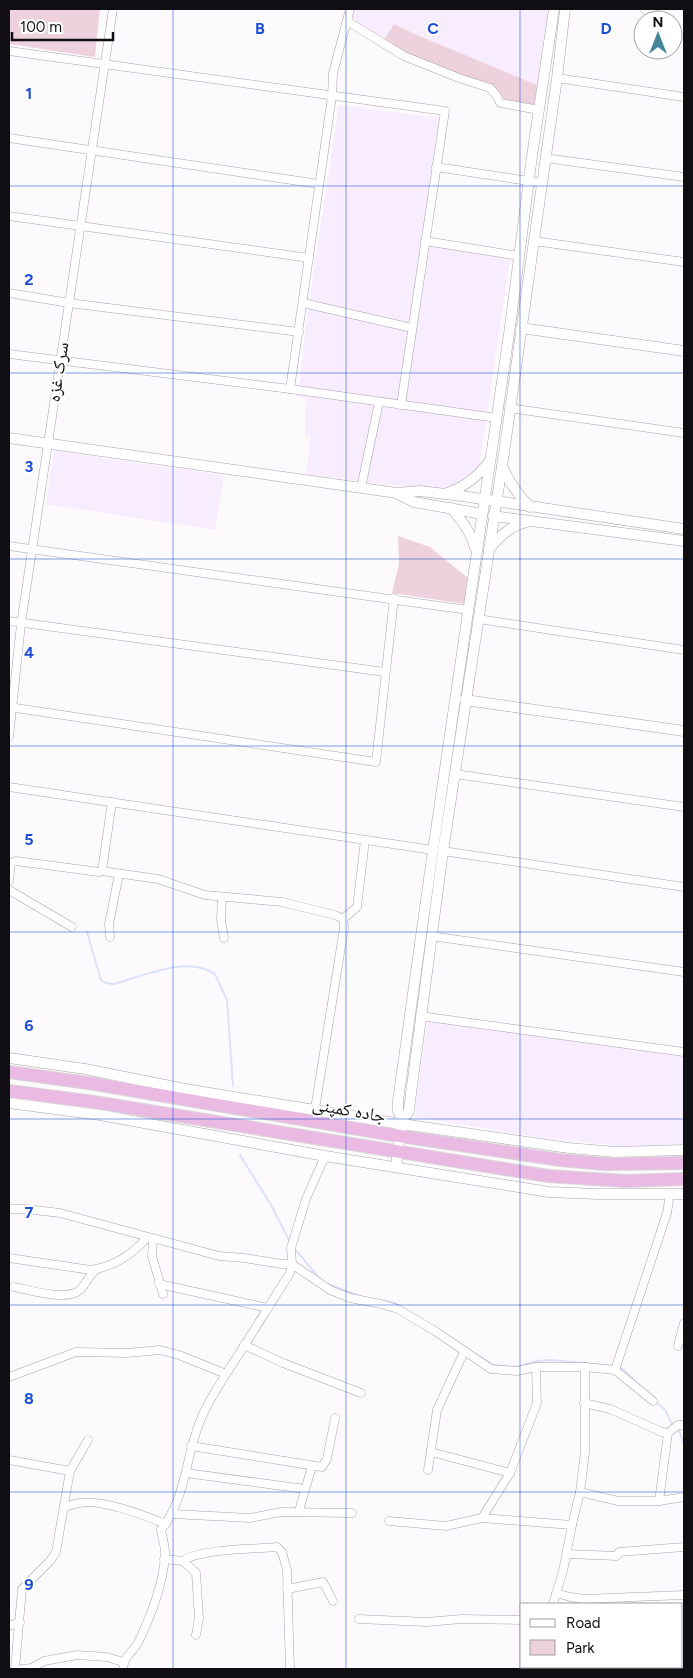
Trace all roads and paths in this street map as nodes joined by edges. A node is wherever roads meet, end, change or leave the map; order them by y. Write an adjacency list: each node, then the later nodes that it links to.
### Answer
1 (113, 9): 7 (street, سرک غزه)
2 (350, 9): 5 (street)
3 (554, 9): 11 (street)
4 (565, 9): 8 (street)
5 (347, 21): 9 (street); 11 (street)
6 (9, 50): 7 (street)
7 (104, 64): 9 (street); 13 (street, سرک غزه)
8 (557, 78): 10 (street); 14 (street)
9 (332, 96): 15 (street); 18 (street)
10 (684, 97)
11 (538, 110): 17 (street)
12 (9, 138): 13 (street)
13 (91, 150): 18 (street); 23 (street, سرک غزه)
14 (546, 158): 16 (street); 19 (street)
15 (436, 167): 17 (street); 24 (street)
16 (684, 177)
17 (528, 181): 19 (street); 20 (street)
18 (319, 184): 27 (street)
19 (542, 184): 21 (street)
20 (525, 211): 21 (street); 26 (street)
21 (538, 212): 25 (street)
22 (9, 216): 23 (street)
23 (81, 227): 27 (street); 30 (street, سرک غزه)
24 (425, 241): 26 (street); 32 (street)
25 (534, 241): 28 (street); 33 (street)
26 (519, 256): 42 (street)
27 (309, 258): 31 (street)
28 (684, 262)
29 (9, 293): 30 (street)
30 (69, 303): 34 (street); 37 (street, سرک غزه)
31 (303, 303): 32 (street); 34 (street)
32 (412, 328): 40 (street)
33 (521, 328): 35 (street); 41 (street)
34 (298, 332): 38 (street)
35 (684, 351)
36 (9, 354): 37 (street)
37 (59, 362): 38 (street); 45 (street, سرک غزه)
38 (290, 390): 39 (street)
39 (378, 402): 40 (street); 48 (street)
40 (401, 405): 42 (street)
41 (509, 408): 43 (street); 47 (street)
42 (497, 418): 46 (street)
43 (684, 433)
44 (9, 438): 45 (street)
45 (48, 444): 48 (street); 62 (street, سرک غزه)
46 (491, 459): 50 (street); 51 (street)
47 (502, 466): 52 (street); 53 (street)
48 (361, 488): 49 (street)
49 (397, 493): 50 (street); 54 (street)
50 (445, 494): 51 (street)
51 (484, 499): 52 (street); 55 (street)
52 (496, 501): 53 (street); 56 (street)
53 (530, 507): 58 (street)
54 (451, 508): 55 (street); 63 (street)
55 (482, 514): 56 (street); 63 (street)
56 (493, 516): 57 (street); 61 (street)
57 (530, 520): 59 (street); 61 (street)
58 (684, 529)
59 (684, 541)
60 (9, 546): 62 (street)
61 (488, 549): 66 (street)
62 (32, 550): 64 (street); 68 (street, سرک غزه)
63 (476, 552): 65 (street)
64 (394, 598): 65 (street); 70 (street)
65 (468, 610): 77 (street)
66 (478, 619): 69 (street); 71 (street)
67 (9, 621): 68 (street)
68 (21, 624): 70 (street); 72 (street, سرک غزه)
69 (684, 650)
70 (385, 672): 72 (street)
71 (465, 700): 73 (street); 75 (street)
72 (10, 708): 74 (street, سرک غزه)
73 (684, 731)
74 (9, 737)
75 (455, 774): 77 (street); 79 (street)
76 (9, 787): 78 (street)
77 (446, 794): 81 (street)
78 (112, 802): 80 (street); 82 (street)
79 (684, 808)
80 (365, 840): 81 (street); 89 (street)
81 (438, 851): 85 (street); 88 (street)
82 (102, 871): 83 (street); 84 (street)
83 (119, 874): 87 (street); 92 (street)
84 (9, 881)
85 (684, 887)
86 (9, 890): 90 (street)
87 (222, 897): 89 (street); 93 (street)
88 (429, 913): 91 (street); 102 (street)
89 (343, 919): 101 (street)
90 (72, 926)
91 (431, 936): 94 (street); 95 (street)
92 (110, 937)
93 (224, 938)
94 (684, 972)
95 (420, 1016): 96 (street); 102 (street)
96 (684, 1052)
97 (9, 1058): 101 (street)
98 (9, 1072): 102 (highway, جاده کمپنی)
99 (9, 1091): 104 (highway, جاده کمپنی)
100 (9, 1103): 105 (street)
101 (315, 1109): 102 (street)
102 (401, 1126): 103 (street); 104 (street); 106 (highway, جاده کمپنی)
103 (684, 1150)
104 (398, 1152): 107 (street); 108 (highway, جاده کمپنی)
105 (325, 1156): 107 (street); 114 (street)
106 (684, 1163)
107 (396, 1167): 109 (street)
108 (684, 1179)
109 (670, 1194): 110 (street); 126 (street)
110 (684, 1194)
111 (9, 1209): 112 (street)
112 (150, 1238): 114 (street); 115 (street); 116 (street)
113 (9, 1258): 115 (street)
114 (292, 1264): 119 (street); 123 (street)
115 (97, 1269): 117 (street)
116 (160, 1284): 118 (street); 119 (street)
117 (14, 1287)
118 (163, 1294)
119 (268, 1308): 121 (street)
120 (684, 1323): 122 (street)
121 (244, 1345): 127 (street); 129 (street)
122 (678, 1346)
123 (464, 1352): 124 (street); 137 (street)
124 (536, 1367): 125 (street); 143 (street)
125 (584, 1367): 126 (street); 131 (street)
126 (615, 1370): 130 (street)
127 (226, 1374): 128 (street); 136 (street)
128 (9, 1377)
129 (361, 1392)
130 (653, 1401)
131 (584, 1403): 134 (street); 145 (street)
132 (335, 1418): 139 (street)
133 (681, 1425): 134 (street)
134 (668, 1433): 147 (street)
135 (88, 1440): 141 (street)
136 (191, 1446): 139 (street); 142 (street)
137 (431, 1452): 140 (street); 143 (street)
138 (9, 1460): 141 (street)
139 (312, 1466): 144 (street)
140 (428, 1470)
141 (70, 1471): 148 (street)
142 (186, 1473): 144 (street); 151 (street)
143 (510, 1473): 152 (street)
144 (305, 1489): 149 (street)
145 (580, 1492): 147 (street); 155 (street)
146 (684, 1497): 147 (street)
147 (659, 1501)
148 (64, 1507): 154 (street); 167 (street)
149 (299, 1511): 150 (street); 151 (street)
150 (352, 1513)
151 (172, 1514): 154 (street)
152 (482, 1518): 153 (street); 155 (street)
153 (389, 1521)
154 (166, 1524): 158 (street)
155 (572, 1525): 157 (street)
156 (684, 1546): 157 (street)
157 (567, 1554): 161 (street)
158 (164, 1559): 159 (street); 170 (street)
159 (183, 1561): 160 (street); 169 (street)
160 (287, 1589): 163 (street); 173 (street)
161 (556, 1593): 162 (street); 164 (street)
162 (684, 1595)
163 (333, 1601)
164 (553, 1603)
165 (359, 1619): 166 (street)
166 (520, 1620)
167 (20, 1622): 168 (street); 171 (street)
168 (9, 1626)
169 (196, 1636)
170 (123, 1665): 172 (street)
171 (15, 1669)
172 (22, 1669)
173 (290, 1669)

